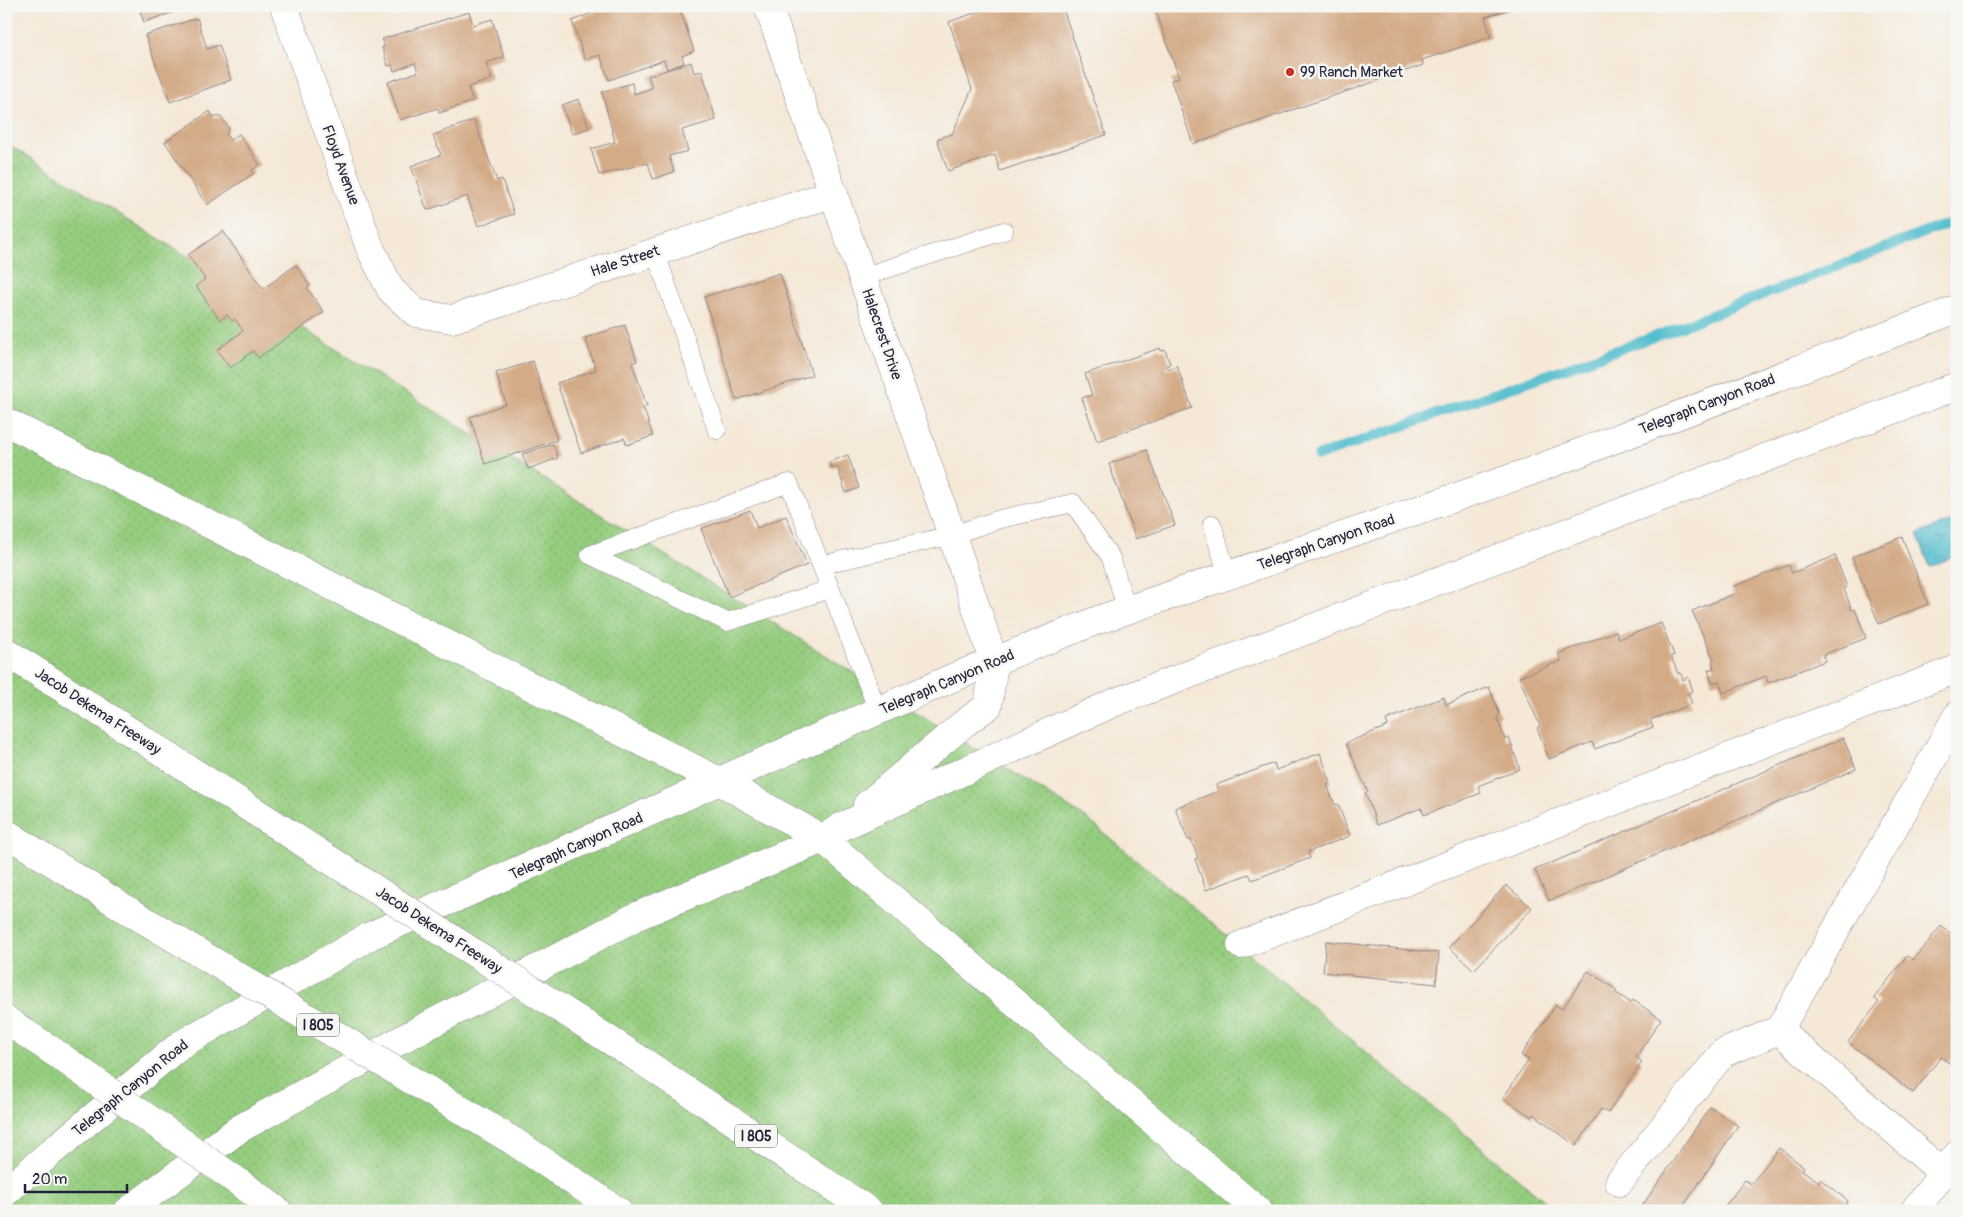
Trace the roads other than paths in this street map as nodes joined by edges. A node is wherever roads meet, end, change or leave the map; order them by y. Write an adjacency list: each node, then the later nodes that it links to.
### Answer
1 (284, 6): 8 (main road, Floyd Avenue)
2 (768, 6): 3 (main road, Halecrest Drive)
3 (834, 193): 5 (main road, Hale Street); 6 (main road, Halecrest Drive)
4 (1004, 231): 6 (lane)
5 (655, 251): 8 (main road, Hale Street); 11 (lane)
6 (862, 276): 13 (main road, Halecrest Drive)
7 (1957, 309): 15 (main road, Telegraph Canyon Road)
8 (416, 314)
9 (1957, 386): 25 (main road)
10 (6, 422): 23 (main road)
11 (717, 430)
12 (1212, 524): 15 (lane)
13 (952, 534): 14 (lane); 17 (lane); 19 (main road, Halecrest Drive)
14 (821, 566): 16 (lane); 16 (lane)
15 (1228, 576): 17 (main road, Telegraph Canyon Road)
16 (830, 589): 21 (lane)
17 (1127, 610): 19 (main road, Telegraph Canyon Road)
18 (6, 652): 35 (main road, Jacob Dekema Freeway / I 805, bridge)
19 (994, 662): 21 (main road, Telegraph Canyon Road); 25 (main road)
20 (1957, 669): 26 (main road)
21 (878, 711): 23 (main road, Telegraph Canyon Road)
22 (1957, 716): 28 (main road)
23 (721, 782): 25 (main road); 31 (main road, Telegraph Canyon Road)
24 (6, 833): 34 (main road, I 805, bridge)
25 (832, 833): 33 (main road); 36 (main road)
26 (1241, 945)
27 (6, 1020): 32 (main road, bridge)
28 (1779, 1030): 29 (main road); 30 (main road)
29 (1950, 1164): 37 (main road)
30 (1619, 1182)
31 (6, 1192)
32 (269, 1204)
33 (128, 1211)
34 (618, 1211)
35 (869, 1211)
36 (1258, 1211)
37 (1914, 1211)

